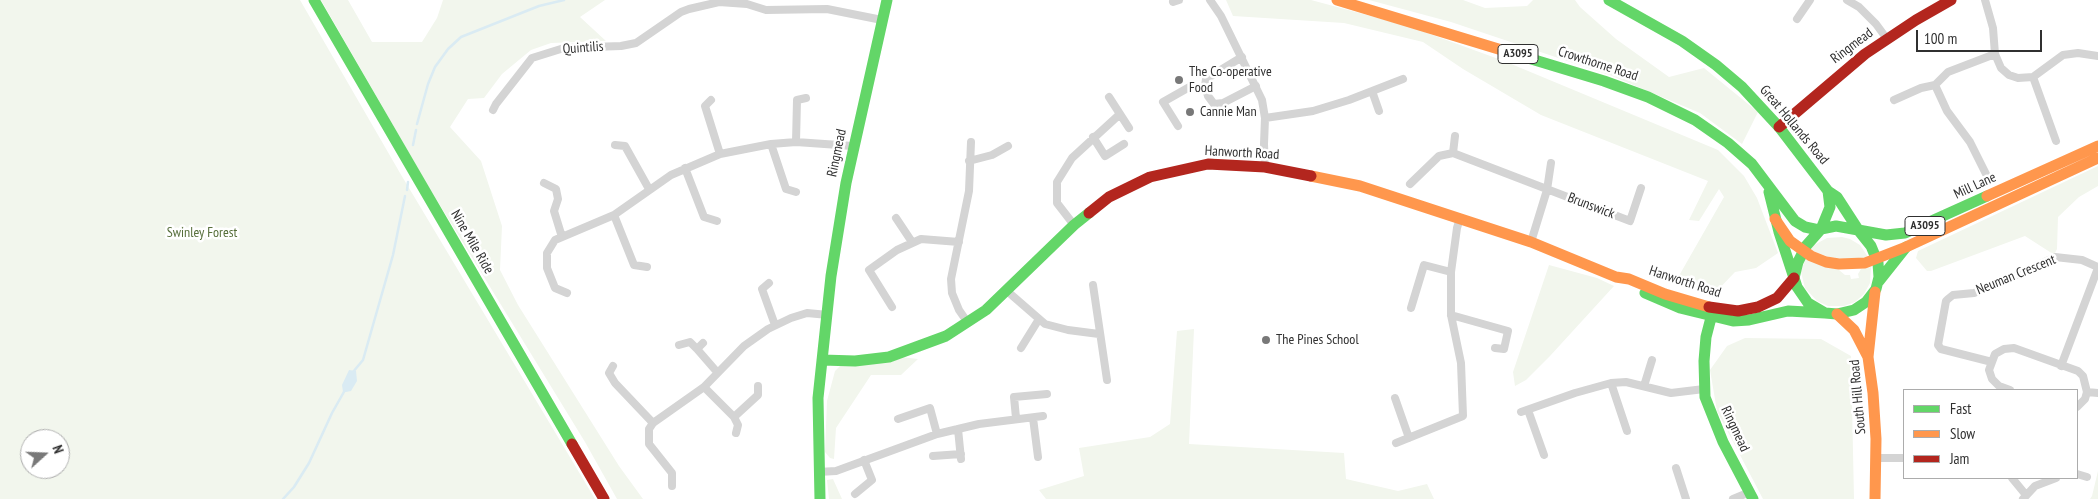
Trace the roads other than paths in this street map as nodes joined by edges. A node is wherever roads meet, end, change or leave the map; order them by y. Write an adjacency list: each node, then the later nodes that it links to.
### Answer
1 (314, 0): 155 (street, Nine Mile Ride)
2 (685, 0): 14 (street)
3 (828, 0): 15 (street)
4 (887, 0): 17 (street, Ringmead)
5 (1210, 0): 21 (street)
6 (1337, 0): 60 (street, Crowthorne Road / A3095)
7 (1608, 0): 37 (street, Great Hollands Road)
8 (1810, 0): 16 (street)
9 (1847, 0): 13 (street)
10 (1950, 0): 18 (street, Ringmead)
11 (1985, 0): 19 (street)
12 (747, 2): 14 (street, Quintilis); 15 (street, Quintilis)
13 (1861, 4): 18 (street)
14 (689, 9): 32 (street, Quintilis)
15 (827, 9): 17 (street, Quintilis)
16 (1797, 18)
17 (882, 20): 47 (street, Ringmead)
18 (1887, 39): 37 (street, Ringmead)
19 (1995, 54): 22 (street); 25 (street)
20 (2098, 56): 22 (street)
21 (1242, 57): 26 (street); 26 (street)
22 (2033, 77): 41 (street)
23 (1403, 79): 27 (street)
24 (1193, 85): 36 (street)
25 (1935, 85): 31 (street); 57 (street)
26 (1256, 86): 35 (street)
27 (1372, 91): 33 (street); 35 (street)
28 (1109, 97): 34 (street)
29 (806, 98): 42 (street)
30 (711, 100): 51 (street)
31 (1894, 100)
32 (493, 110)
33 (1379, 111)
34 (1120, 114): 38 (street); 40 (street)
35 (1265, 118): 55 (street)
36 (1178, 126)
37 (1779, 127): 65 (street, Great Hollands Road)
38 (1129, 128)
39 (1455, 136): 50 (street)
40 (1093, 137): 45 (street); 71 (street)
41 (2056, 141)
42 (796, 142): 44 (street); 47 (street)
43 (972, 142): 53 (street)
44 (771, 144): 51 (street); 64 (street)
45 (1124, 144)
46 (615, 145): 62 (street)
47 (854, 146): 95 (street, Ringmead)
48 (1008, 146): 53 (street)
49 (2098, 146): 73 (street, Mill Lane / A3095)
50 (1453, 153): 59 (street); 63 (street, Brunswick)
51 (720, 154): 56 (street)
52 (2098, 158): 78 (street, Mill Lane / A3095)
53 (970, 161): 76 (street)
54 (1551, 164): 63 (street)
55 (1265, 167): 68 (street, Hanworth Road); 71 (street, Hanworth Road)
56 (685, 168): 62 (street); 70 (street)
57 (1986, 174)
58 (544, 183): 74 (street)
59 (1410, 184)
60 (1767, 184): 69 (street, Crowthorne Road / A3095); 72 (street, Crowthorne Road / A3095)
61 (1642, 188): 63 (street, Brunswick)
62 (649, 190): 66 (street)
63 (1547, 190): 77 (street)
64 (796, 192)
65 (1828, 192): 72 (street); 73 (street, Great Hollands Road)
66 (614, 215): 74 (street); 81 (street)
67 (896, 218): 75 (street)
68 (1460, 218): 77 (street, Hanworth Road); 83 (street)
69 (1775, 219): 79 (street, Crowthorne Road / A3095); 84 (street, Crowthorne Road / A3095)
70 (717, 221)
71 (1074, 225): 88 (street, Hanworth Road)
72 (1820, 229): 73 (street, Mill Lane); 79 (street)
73 (1860, 230): 80 (street, Great Hollands Road)
74 (562, 237): 89 (street)
75 (912, 242): 76 (street); 90 (street)
76 (959, 242): 99 (street)
77 (1531, 242): 92 (street, Hanworth Road)
78 (1906, 247): 80 (street, Mill Lane / A3095); 87 (street, Mill Lane / A3095)
79 (1803, 252): 80 (street, A3095); 84 (street)
80 (1877, 259): 87 (street, South Hill Road)
81 (647, 267)
82 (2098, 267): 109 (street, Neuman Crescent); 111 (street, Neuman Crescent)
83 (1451, 272): 91 (street); 96 (street)
84 (1794, 278): 92 (street, Hanworth Road); 93 (street, Crowthorne Road)
85 (769, 283): 100 (street)
86 (1093, 285): 101 (street)
87 (1877, 287): 94 (street, Mill Lane); 106 (street, South Hill Road)
88 (1007, 291): 97 (street); 99 (street, Hanworth Road)
89 (567, 293)
90 (892, 307)
91 (1411, 308)
92 (1712, 312): 98 (street, Hanworth Road); 102 (street, Ringmead)
93 (1825, 313): 94 (street, Hanworth Road); 98 (street, Hanworth Road)
94 (1837, 314): 106 (street)
95 (828, 315): 100 (street); 107 (street, Ringmead)
96 (1451, 315): 105 (street); 137 (street)
97 (1039, 319): 101 (street); 104 (street)
98 (1733, 321): 102 (street)
99 (968, 323): 107 (street, Hanworth Road)
100 (775, 325): 112 (street)
101 (1099, 334): 113 (street)
102 (1706, 337): 118 (street, Ringmead)
103 (680, 345): 112 (street)
104 (1021, 348)
105 (1494, 348)
106 (1868, 357): 142 (street, South Hill Road)
107 (826, 360): 146 (street, Ringmead)
108 (1652, 360): 116 (street)
109 (1992, 362): 111 (street); 119 (street)
110 (614, 366): 132 (street)
111 (2061, 366): 120 (street)
112 (717, 372): 117 (street)
113 (1107, 380)
114 (1611, 383): 116 (street); 134 (street); 139 (street)
115 (758, 386): 128 (street)
116 (1644, 386): 118 (street)
117 (704, 387): 128 (street); 132 (street)
118 (1704, 389): 153 (street, Ringmead)
119 (2008, 389)
120 (2087, 392): 121 (street); 125 (street)
121 (2098, 393)
122 (1047, 394): 129 (street)
123 (1395, 398): 137 (street)
124 (926, 399): 126 (street)
125 (2078, 406)
126 (930, 408): 131 (street); 136 (street)
127 (1043, 416): 130 (street)
128 (734, 417): 135 (street)
129 (1016, 418): 130 (street); 133 (street)
130 (1033, 418): 141 (street)
131 (898, 419)
132 (653, 423): 151 (street)
133 (958, 429): 136 (street); 140 (street)
134 (1627, 431)
135 (736, 433)
136 (937, 434): 144 (street)
137 (1409, 438): 138 (street)
138 (1396, 443)
139 (1544, 455)
140 (933, 456)
141 (1038, 457)
142 (1876, 458): 143 (street); 159 (street, South Hill Road)
143 (1903, 458)
144 (864, 460): 146 (street); 152 (street)
145 (1676, 468): 157 (street)
146 (818, 472): 156 (street, Ringmead)
147 (2078, 474): 148 (street)
148 (2087, 478)
149 (2013, 479): 154 (street)
150 (2053, 479): 154 (street)
151 (672, 486)
152 (855, 494)
153 (1751, 496): 158 (street)
154 (2025, 497)
155 (604, 499)
156 (820, 499)
157 (1686, 499)
158 (1733, 499)
159 (1875, 499)

